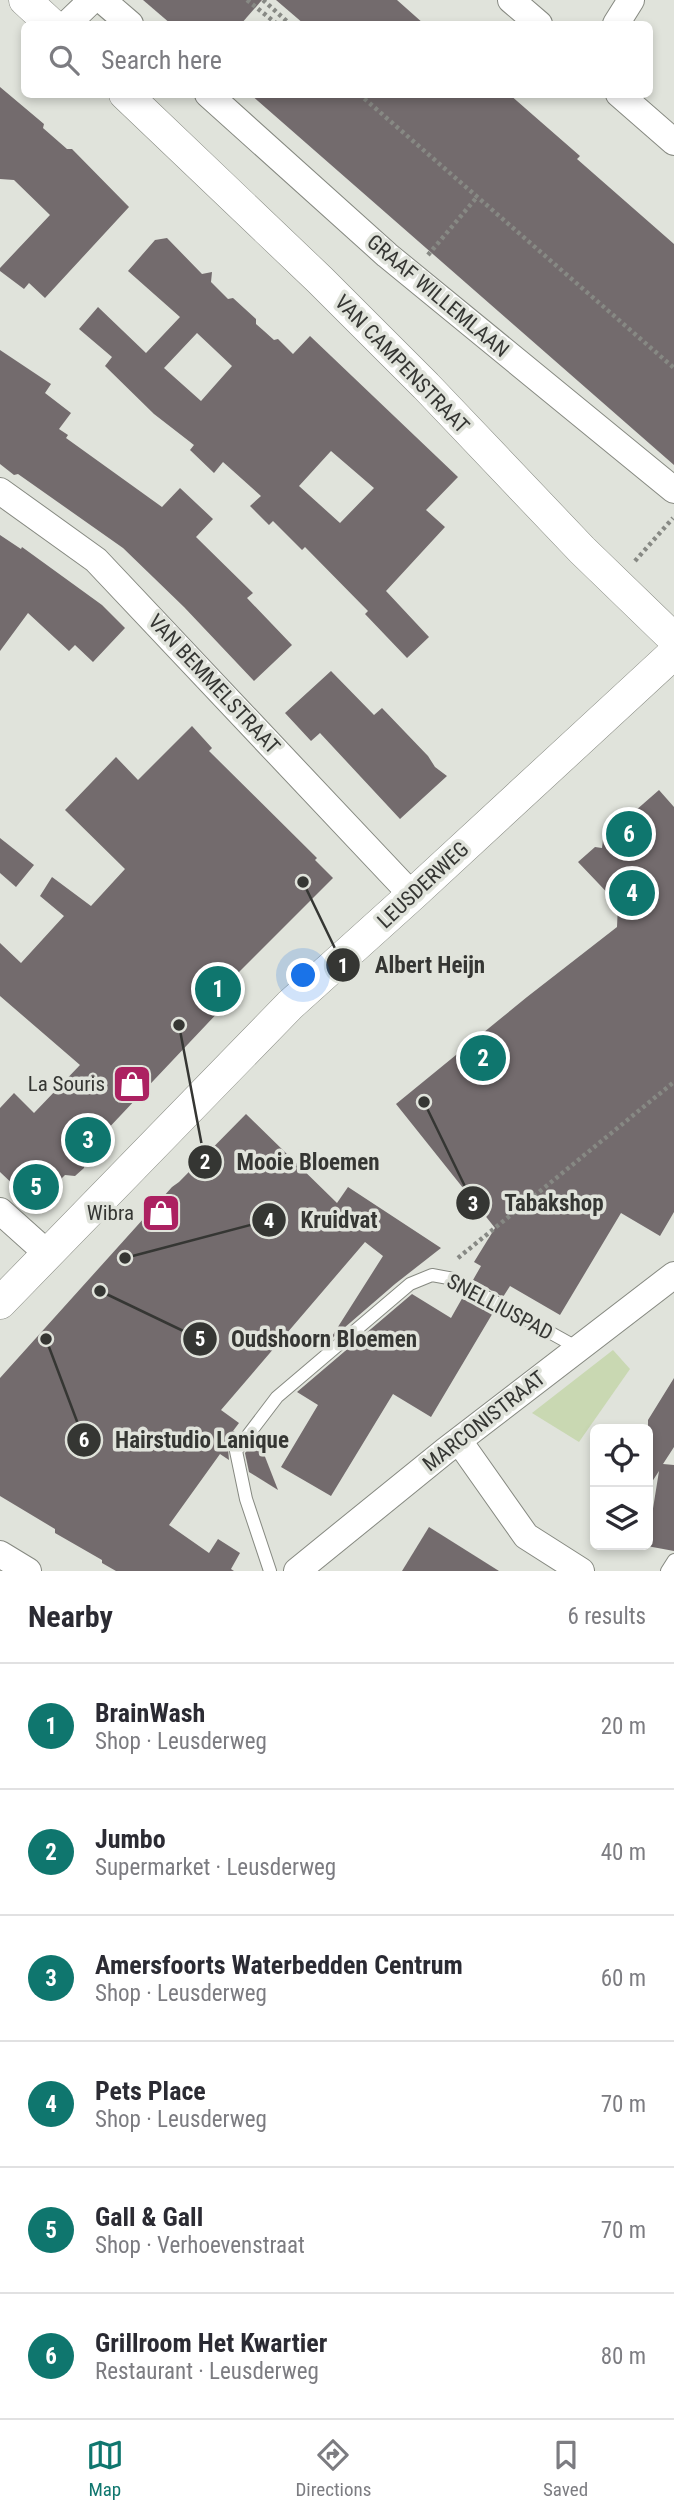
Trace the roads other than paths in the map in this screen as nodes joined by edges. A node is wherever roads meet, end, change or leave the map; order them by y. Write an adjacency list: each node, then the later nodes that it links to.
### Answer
1 (25, 0): 6 (street)
2 (92, 0): 7 (street)
3 (102, 0): 8 (street)
4 (511, 0): 9 (street)
5 (631, 0): 10 (street)
6 (48, 21)
7 (70, 21)
8 (126, 21)
9 (536, 21)
10 (618, 21)
11 (129, 98): 17 (street, VAN CAMPENSTRAAT)
12 (212, 98): 15 (street, GRAAF WILLEMLAAN)
13 (624, 98): 14 (street)
14 (674, 142)
15 (674, 491)
16 (0, 492): 19 (street, VAN BEMMELSTRAAT)
17 (674, 639)
18 (674, 653): 19 (street, LEUSDERWEG)
19 (412, 895): 21 (street, LEUSDERWEG)
20 (0, 1211): 21 (street)
21 (48, 1254): 23 (street, LEUSDERWEG)
22 (674, 1275): 24 (street, MARCONISTRAAT)
23 (0, 1303)
24 (579, 1349): 25 (street, MARCONISTRAAT); 29 (lane, SNELLIUSPAD)
25 (459, 1441): 30 (street, MARCONISTRAAT); 31 (street)
26 (0, 1553): 28 (street)
27 (674, 1560): 32 (lane)
28 (27, 1571)
29 (270, 1571)
30 (297, 1571)
31 (581, 1571)
32 (667, 1571)

